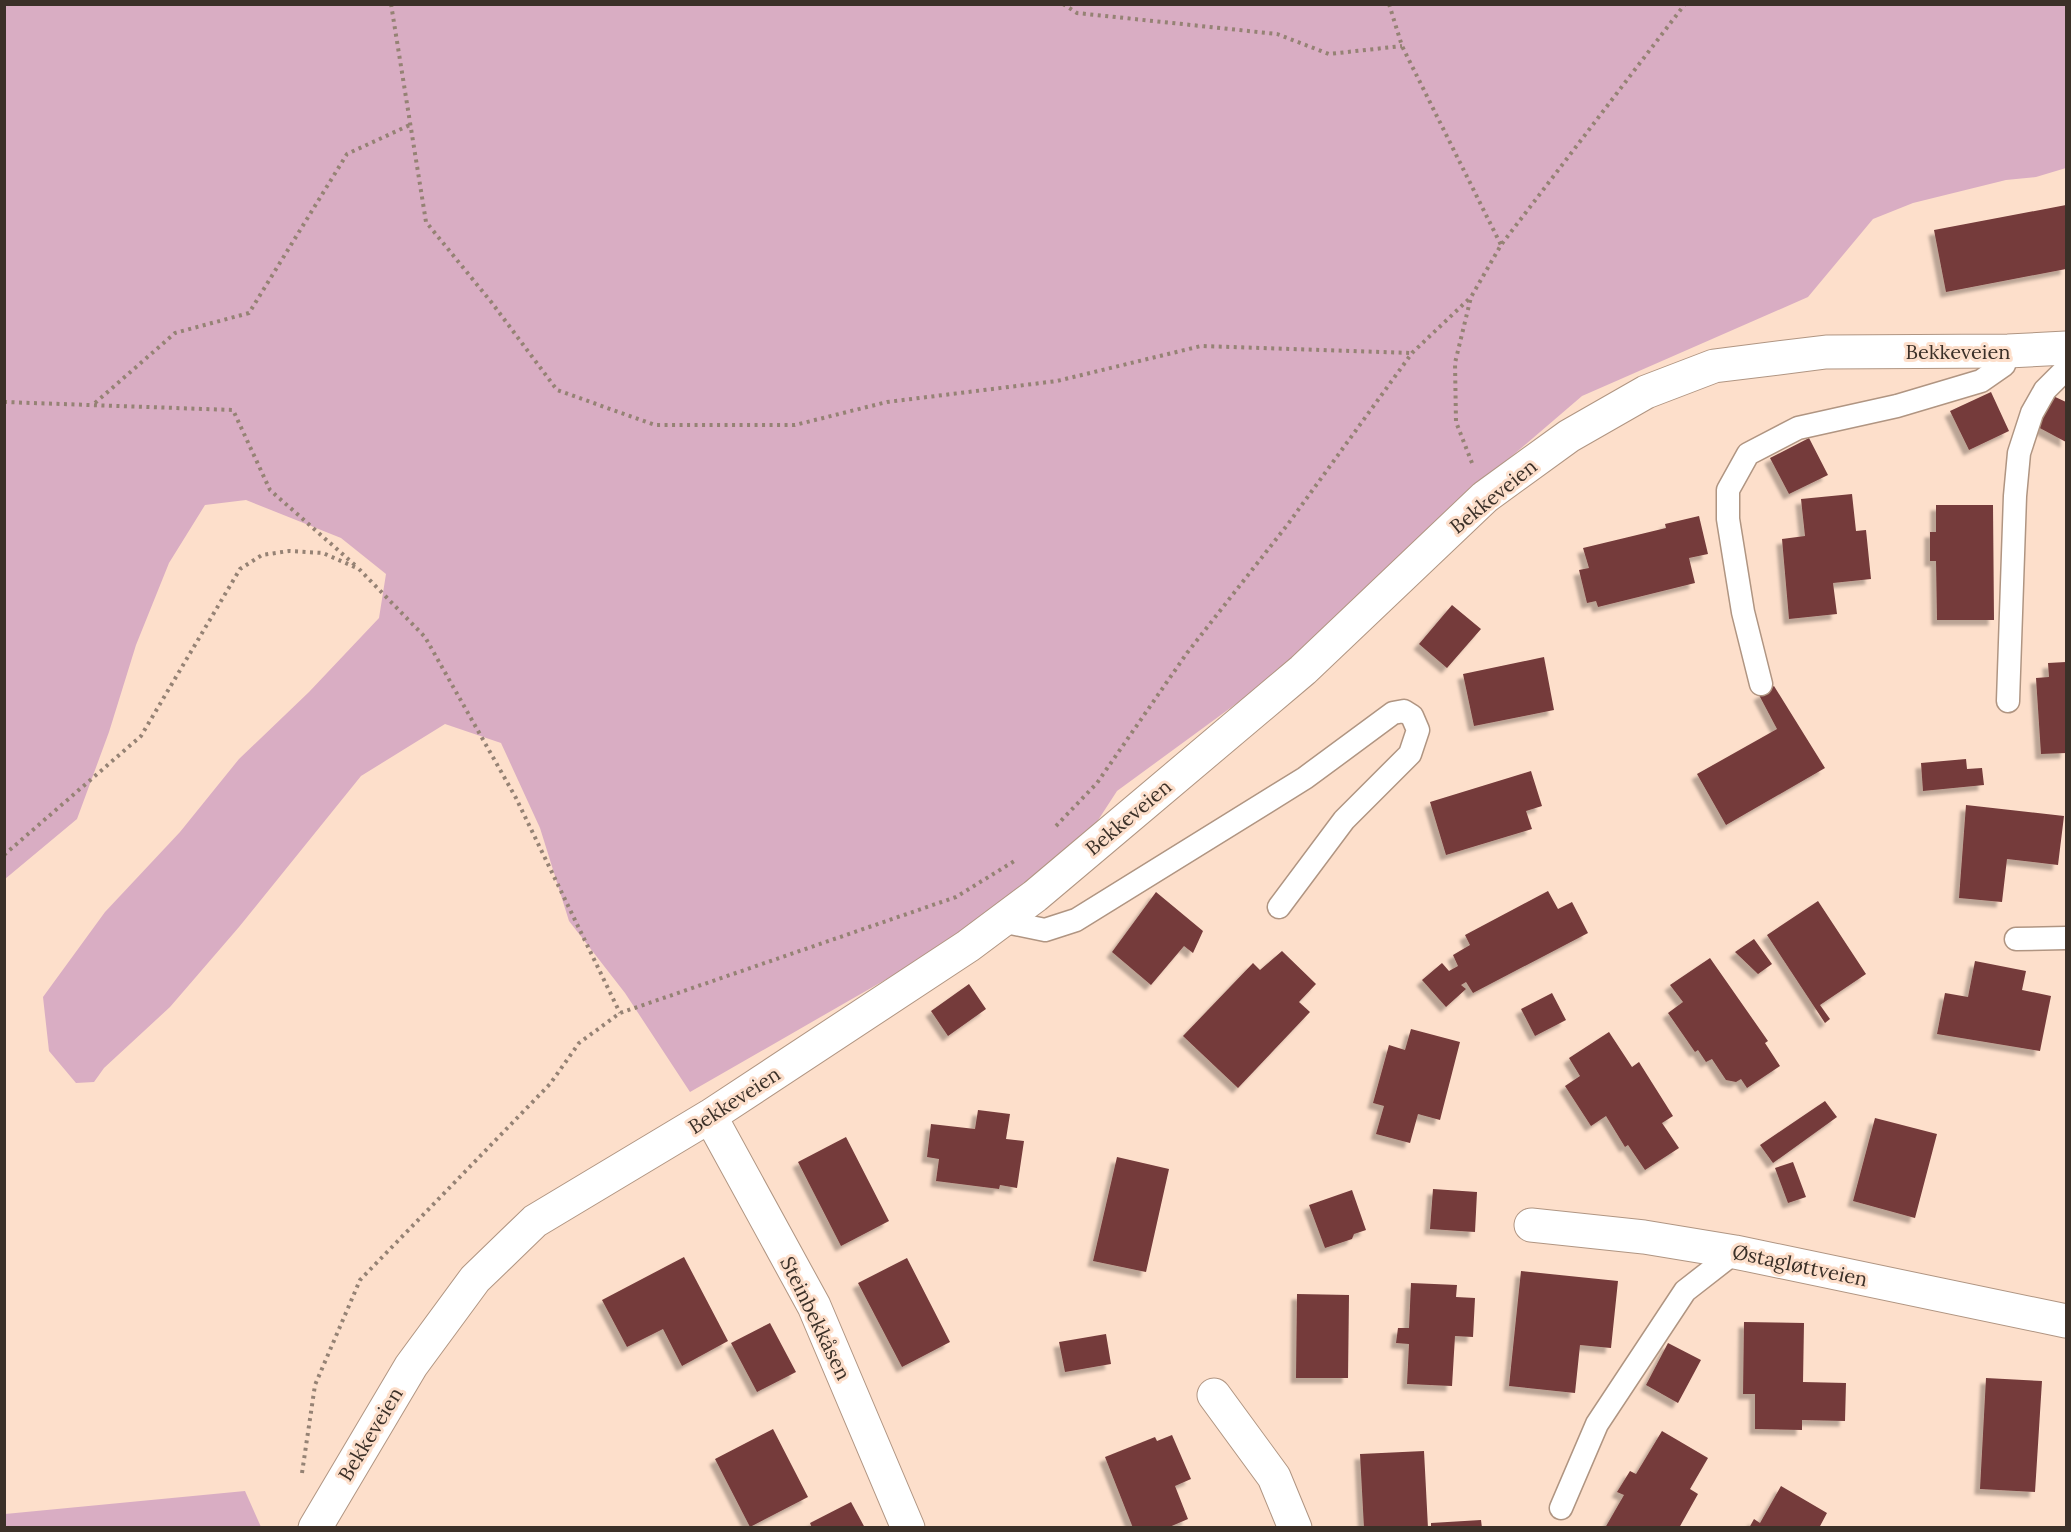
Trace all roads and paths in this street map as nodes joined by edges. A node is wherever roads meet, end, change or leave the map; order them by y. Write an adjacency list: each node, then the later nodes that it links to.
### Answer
1 (391, 4): 6 (path)
2 (1063, 4): 5 (path)
3 (1389, 4): 5 (path)
4 (1685, 4): 7 (path)
5 (1401, 46): 7 (path)
6 (412, 123): 11 (path); 14 (path)
7 (1501, 245): 8 (path)
8 (1471, 297): 11 (path); 15 (path)
9 (2067, 348): 10 (street, Bekkeveien)
10 (2008, 351): 15 (street, Bekkeveien); 17 (lane)
11 (1412, 353): 19 (path)
12 (2067, 369): 18 (lane)
13 (4, 402): 14 (path)
14 (95, 403): 16 (path)
15 (1485, 497): 23 (street, Bekkeveien)
16 (359, 569): 21 (path); 26 (path)
17 (1761, 684)
18 (2008, 701)
19 (1051, 831)
20 (1026, 854): 26 (path)
21 (4, 855)
22 (1279, 907): 23 (lane)
23 (1001, 921): 27 (street, Bekkeveien)
24 (2067, 938): 25 (lane)
25 (2016, 939)
26 (620, 1013): 32 (path)
27 (710, 1116): 34 (street, Bekkeveien); 35 (street, Steinbekkåsen)
28 (1531, 1225): 29 (street, Østagløttveien)
29 (1735, 1252): 30 (street, Østagløttveien); 33 (lane)
30 (2067, 1321)
31 (1214, 1395): 36 (street)
32 (301, 1480)
33 (1561, 1508)
34 (315, 1527)
35 (908, 1527)
36 (1295, 1527)

